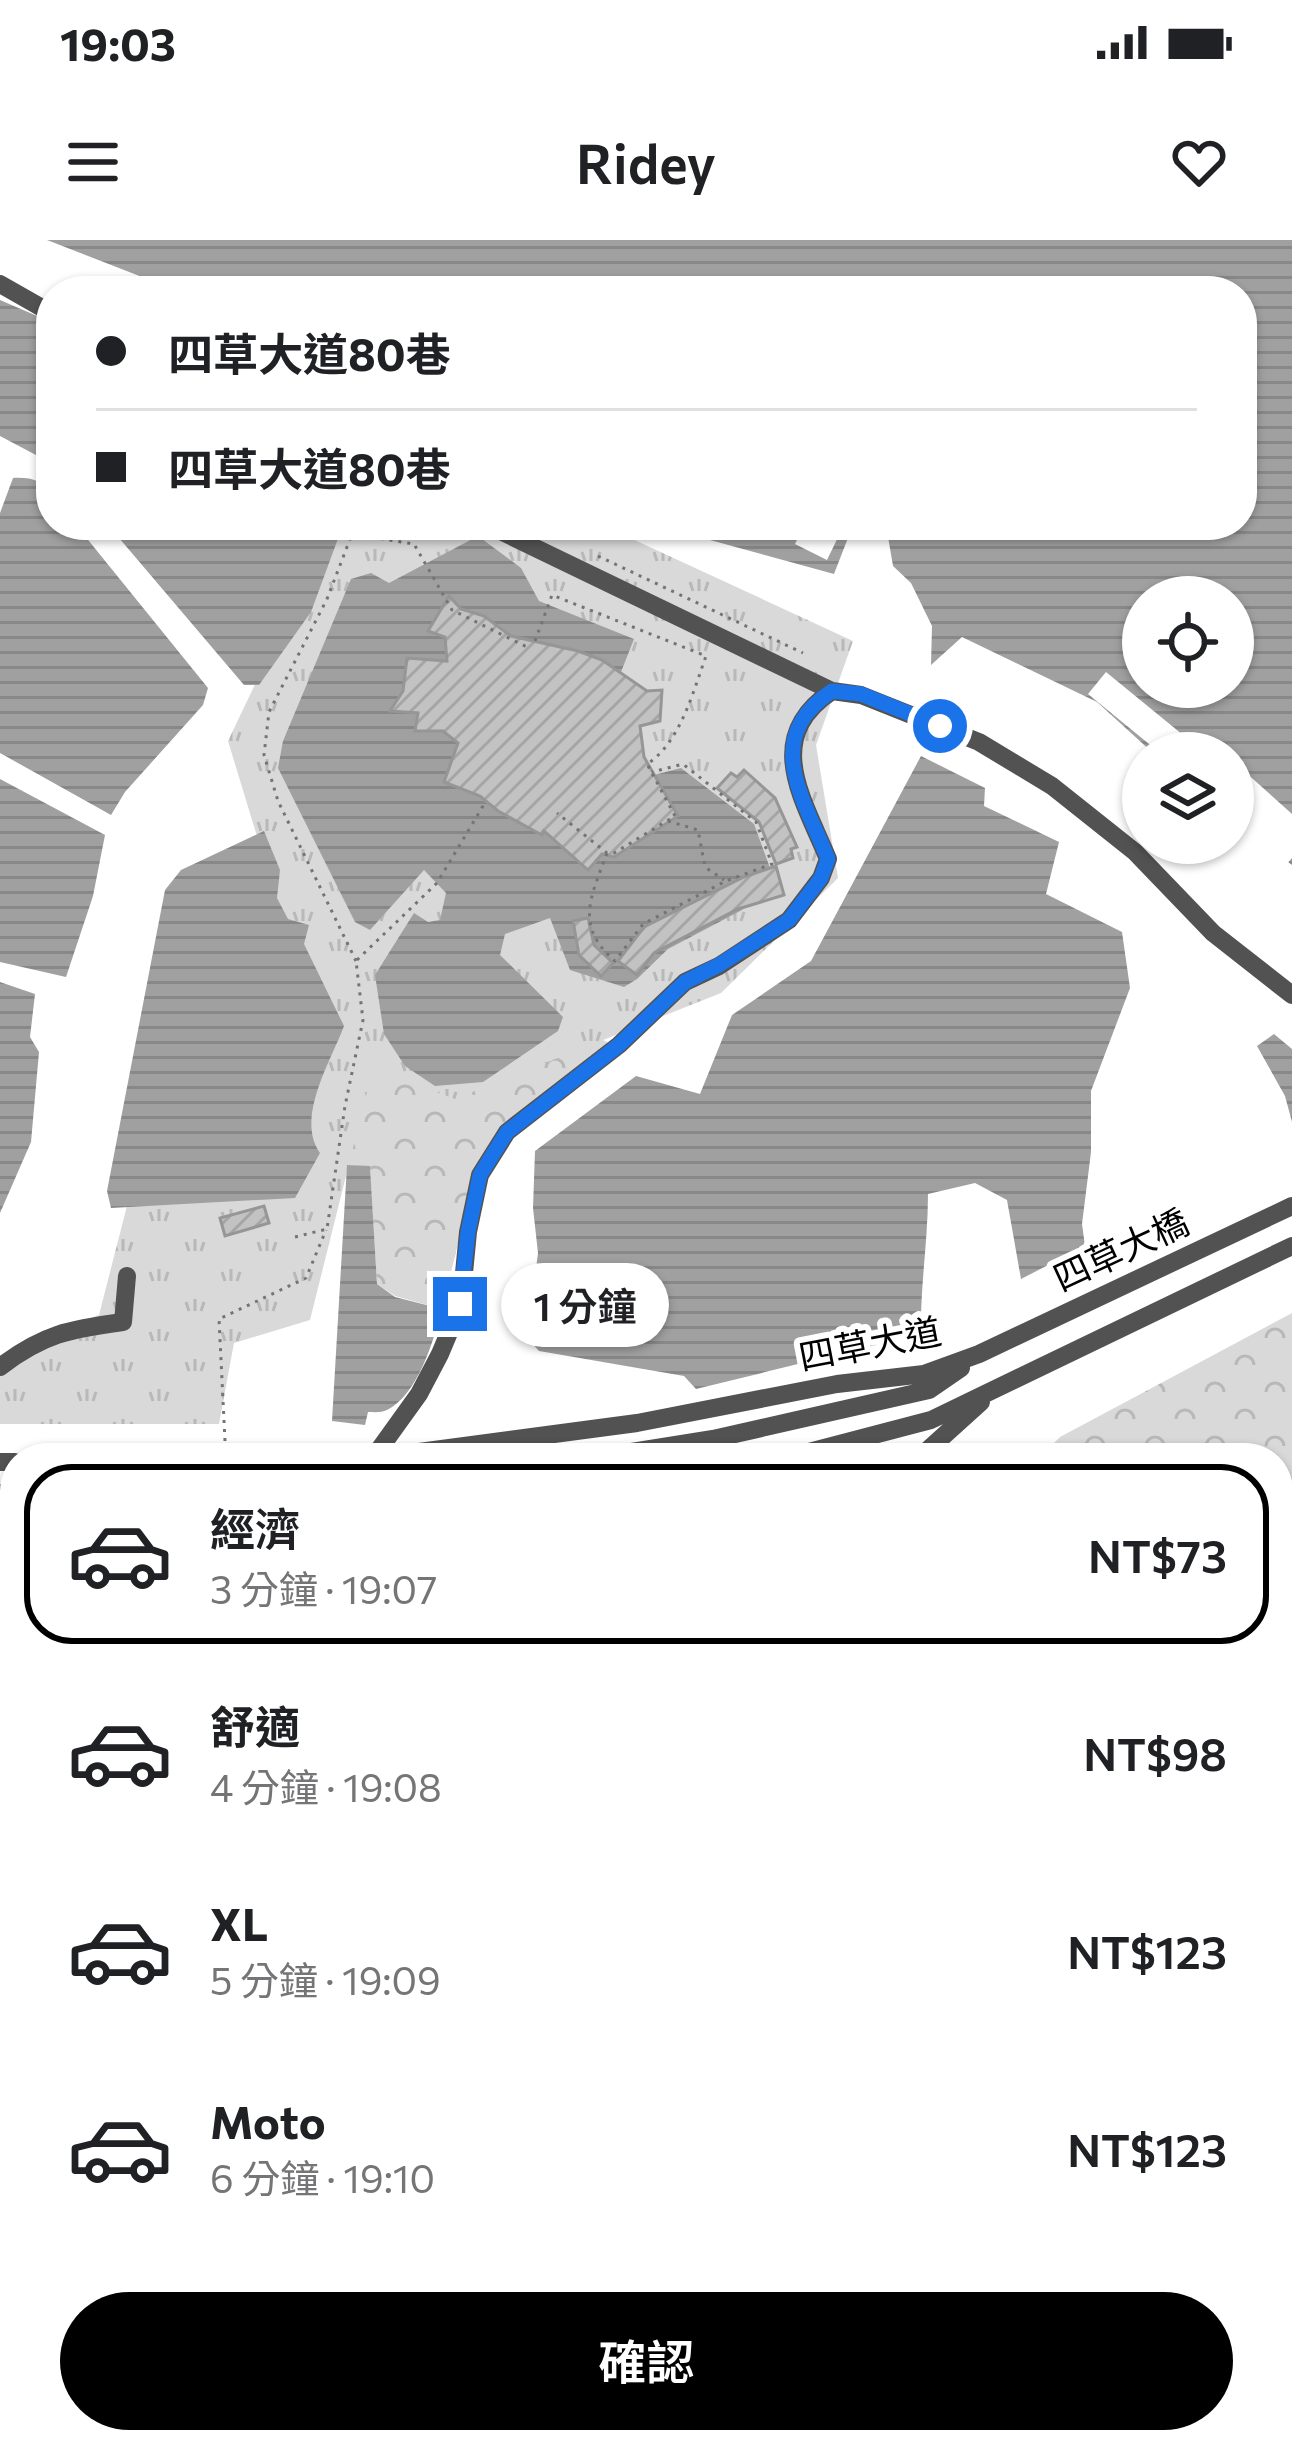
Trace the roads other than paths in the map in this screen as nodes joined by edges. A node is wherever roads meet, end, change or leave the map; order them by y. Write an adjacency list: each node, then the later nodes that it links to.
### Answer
1 (0, 284): 2 (street)
2 (36, 304)
3 (519, 540): 4 (street)
4 (832, 691): 5 (street); 12 (street)
5 (1292, 995)
6 (1292, 1206): 9 (street, 四草大橋)
7 (1292, 1246): 11 (street, 四草大橋)
8 (127, 1276): 10 (street)
9 (979, 1354): 13 (street, 四草大道); 14 (street, 四草大道)
10 (0, 1367)
11 (998, 1387): 15 (street); 16 (street)
12 (384, 1443)
13 (487, 1443)
14 (688, 1443)
15 (843, 1443)
16 (936, 1443)

